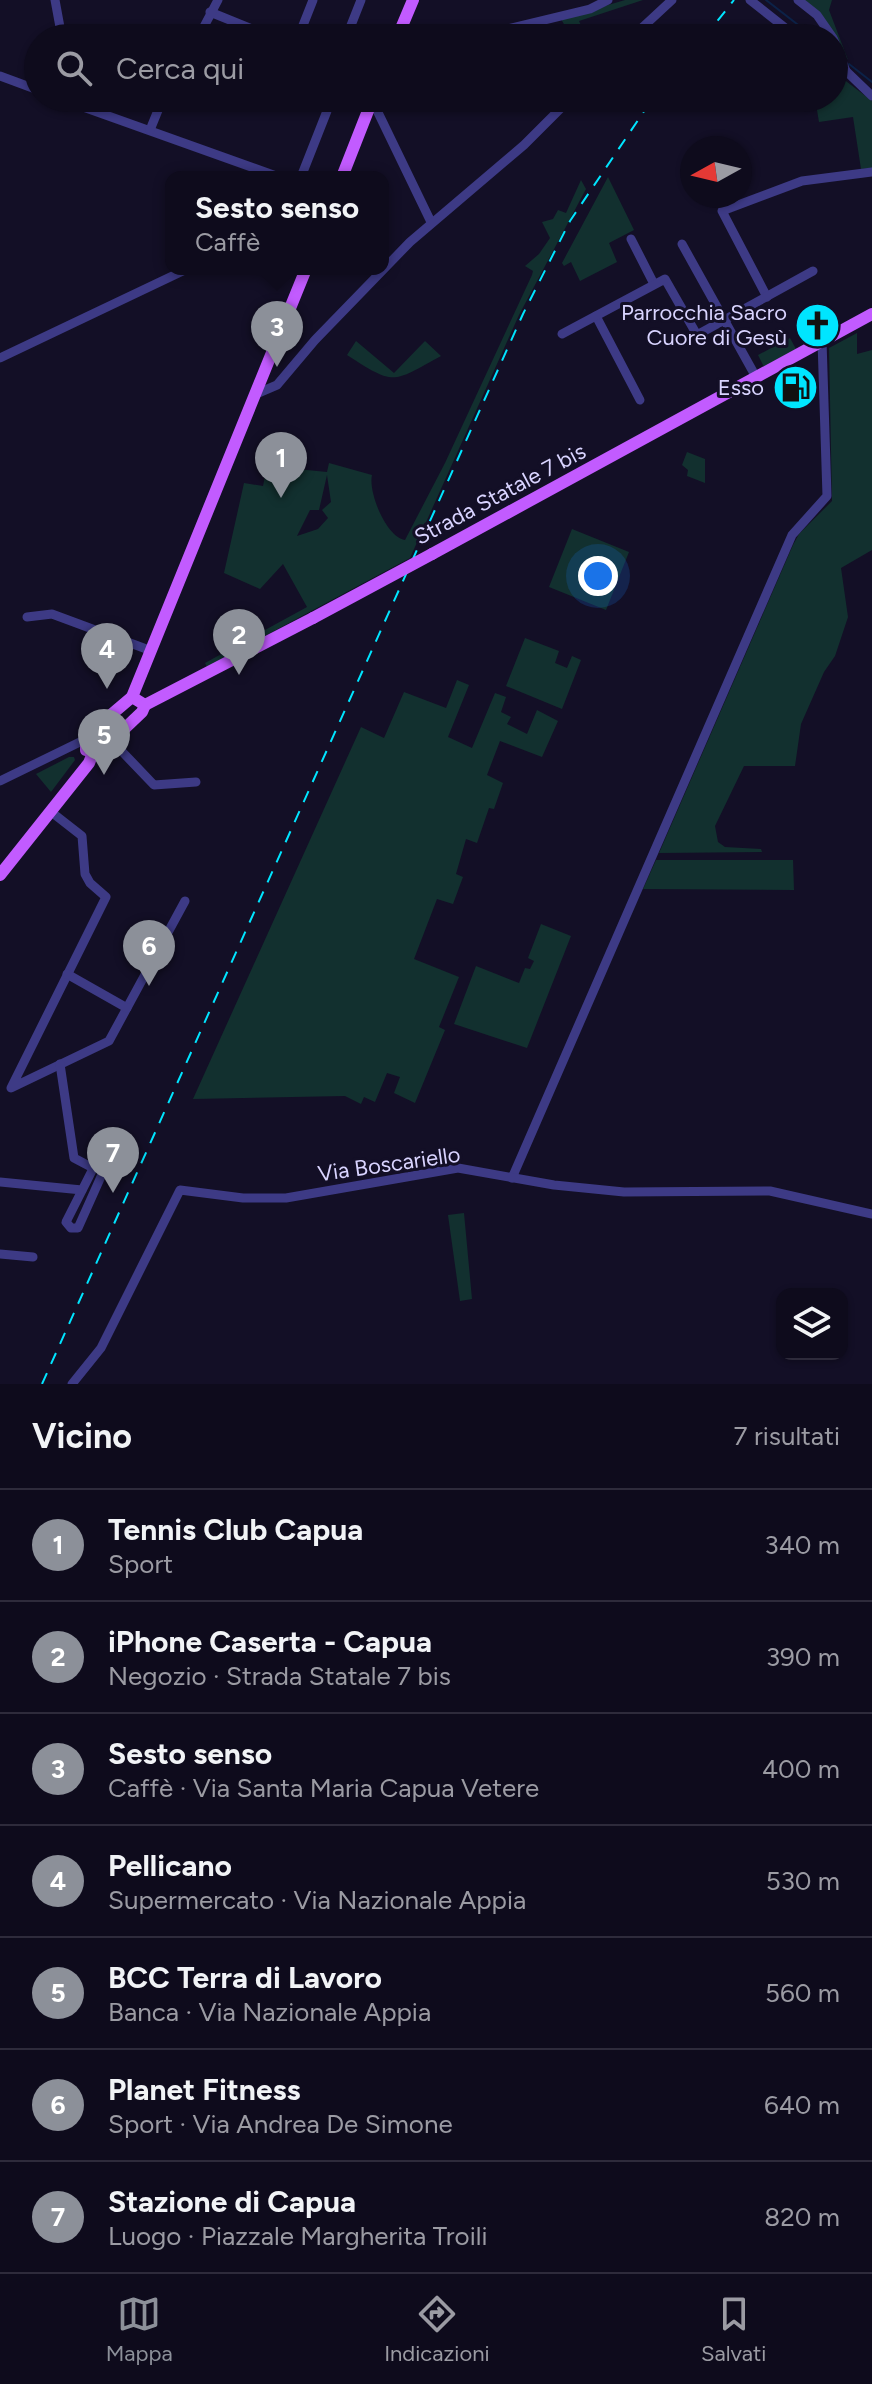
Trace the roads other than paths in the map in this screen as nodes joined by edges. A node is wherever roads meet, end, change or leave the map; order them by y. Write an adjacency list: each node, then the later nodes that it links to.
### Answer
1 (55, 0): 11 (street)
2 (218, 0): 10 (street)
3 (313, 0): 14 (street)
4 (361, 0): 15 (street)
5 (413, 0): 16 (main road)
6 (608, 0): 17 (street)
7 (672, 0): 18 (street)
8 (750, 0): 19 (street)
9 (798, 0): 20 (street)
10 (210, 12): 12 (street); 13 (street)
11 (59, 24)
12 (204, 24)
13 (240, 24)
14 (304, 24)
15 (352, 24)
16 (403, 24)
17 (528, 24)
18 (646, 24)
19 (780, 24)
20 (824, 24)
21 (848, 73): 24 (street)
22 (0, 76): 23 (street)
23 (24, 85)
24 (872, 96)
25 (103, 112): 31 (street)
26 (157, 112): 31 (street)
27 (327, 112): 33 (street)
28 (367, 112): 34 (main road)
29 (378, 112): 36 (street)
30 (557, 112): 36 (street)
31 (150, 130): 32 (street)
32 (263, 171)
33 (303, 171)
34 (344, 171)
35 (872, 172): 45 (street)
36 (431, 222): 39 (street)
37 (631, 239): 44 (street)
38 (682, 244): 48 (street)
39 (389, 265)
40 (813, 271): 45 (street)
41 (174, 275): 51 (street)
42 (304, 275): 53 (main road)
43 (379, 275): 53 (street)
44 (654, 284): 47 (street); 48 (street)
45 (767, 297): 48 (street)
46 (872, 314): 50 (main road, Strada Statale 7 bis)
47 (596, 316): 49 (street); 54 (street)
48 (724, 320): 52 (street)
49 (562, 334)
50 (822, 341): 52 (main road, Strada Statale 7 bis); 71 (street)
51 (0, 358)
52 (756, 377): 58 (main road, Strada Statale 7 bis, bridge)
53 (256, 394): 56 (main road)
54 (640, 400)
55 (27, 617): 56 (street)
56 (149, 650): 57 (main road)
57 (132, 697): 58 (main road); 59 (main road)
58 (145, 705): 60 (main road, Strada Statale 7 bis)
59 (84, 740): 61 (main road); 62 (street)
60 (111, 740): 61 (main road, Strada Statale 7 bis); 63 (street)
61 (93, 753): 64 (main road, Strada Statale 7 bis)
62 (0, 781)
63 (196, 782)
64 (50, 811): 65 (main road, Strada Statale 7 bis); 67 (street)
65 (0, 875)
66 (185, 901): 68 (street)
67 (67, 974): 68 (street); 69 (street)
68 (127, 1008): 69 (street)
69 (60, 1064): 70 (street)
70 (93, 1175): 73 (street); 74 (street)
71 (512, 1178): 75 (street, Via Boscariello); 78 (street, Via Boscariello)
72 (0, 1182): 73 (street)
73 (80, 1194): 74 (street); 74 (street)
74 (89, 1202)
75 (872, 1214)
76 (0, 1254): 77 (street)
77 (33, 1257)
78 (72, 1384)

